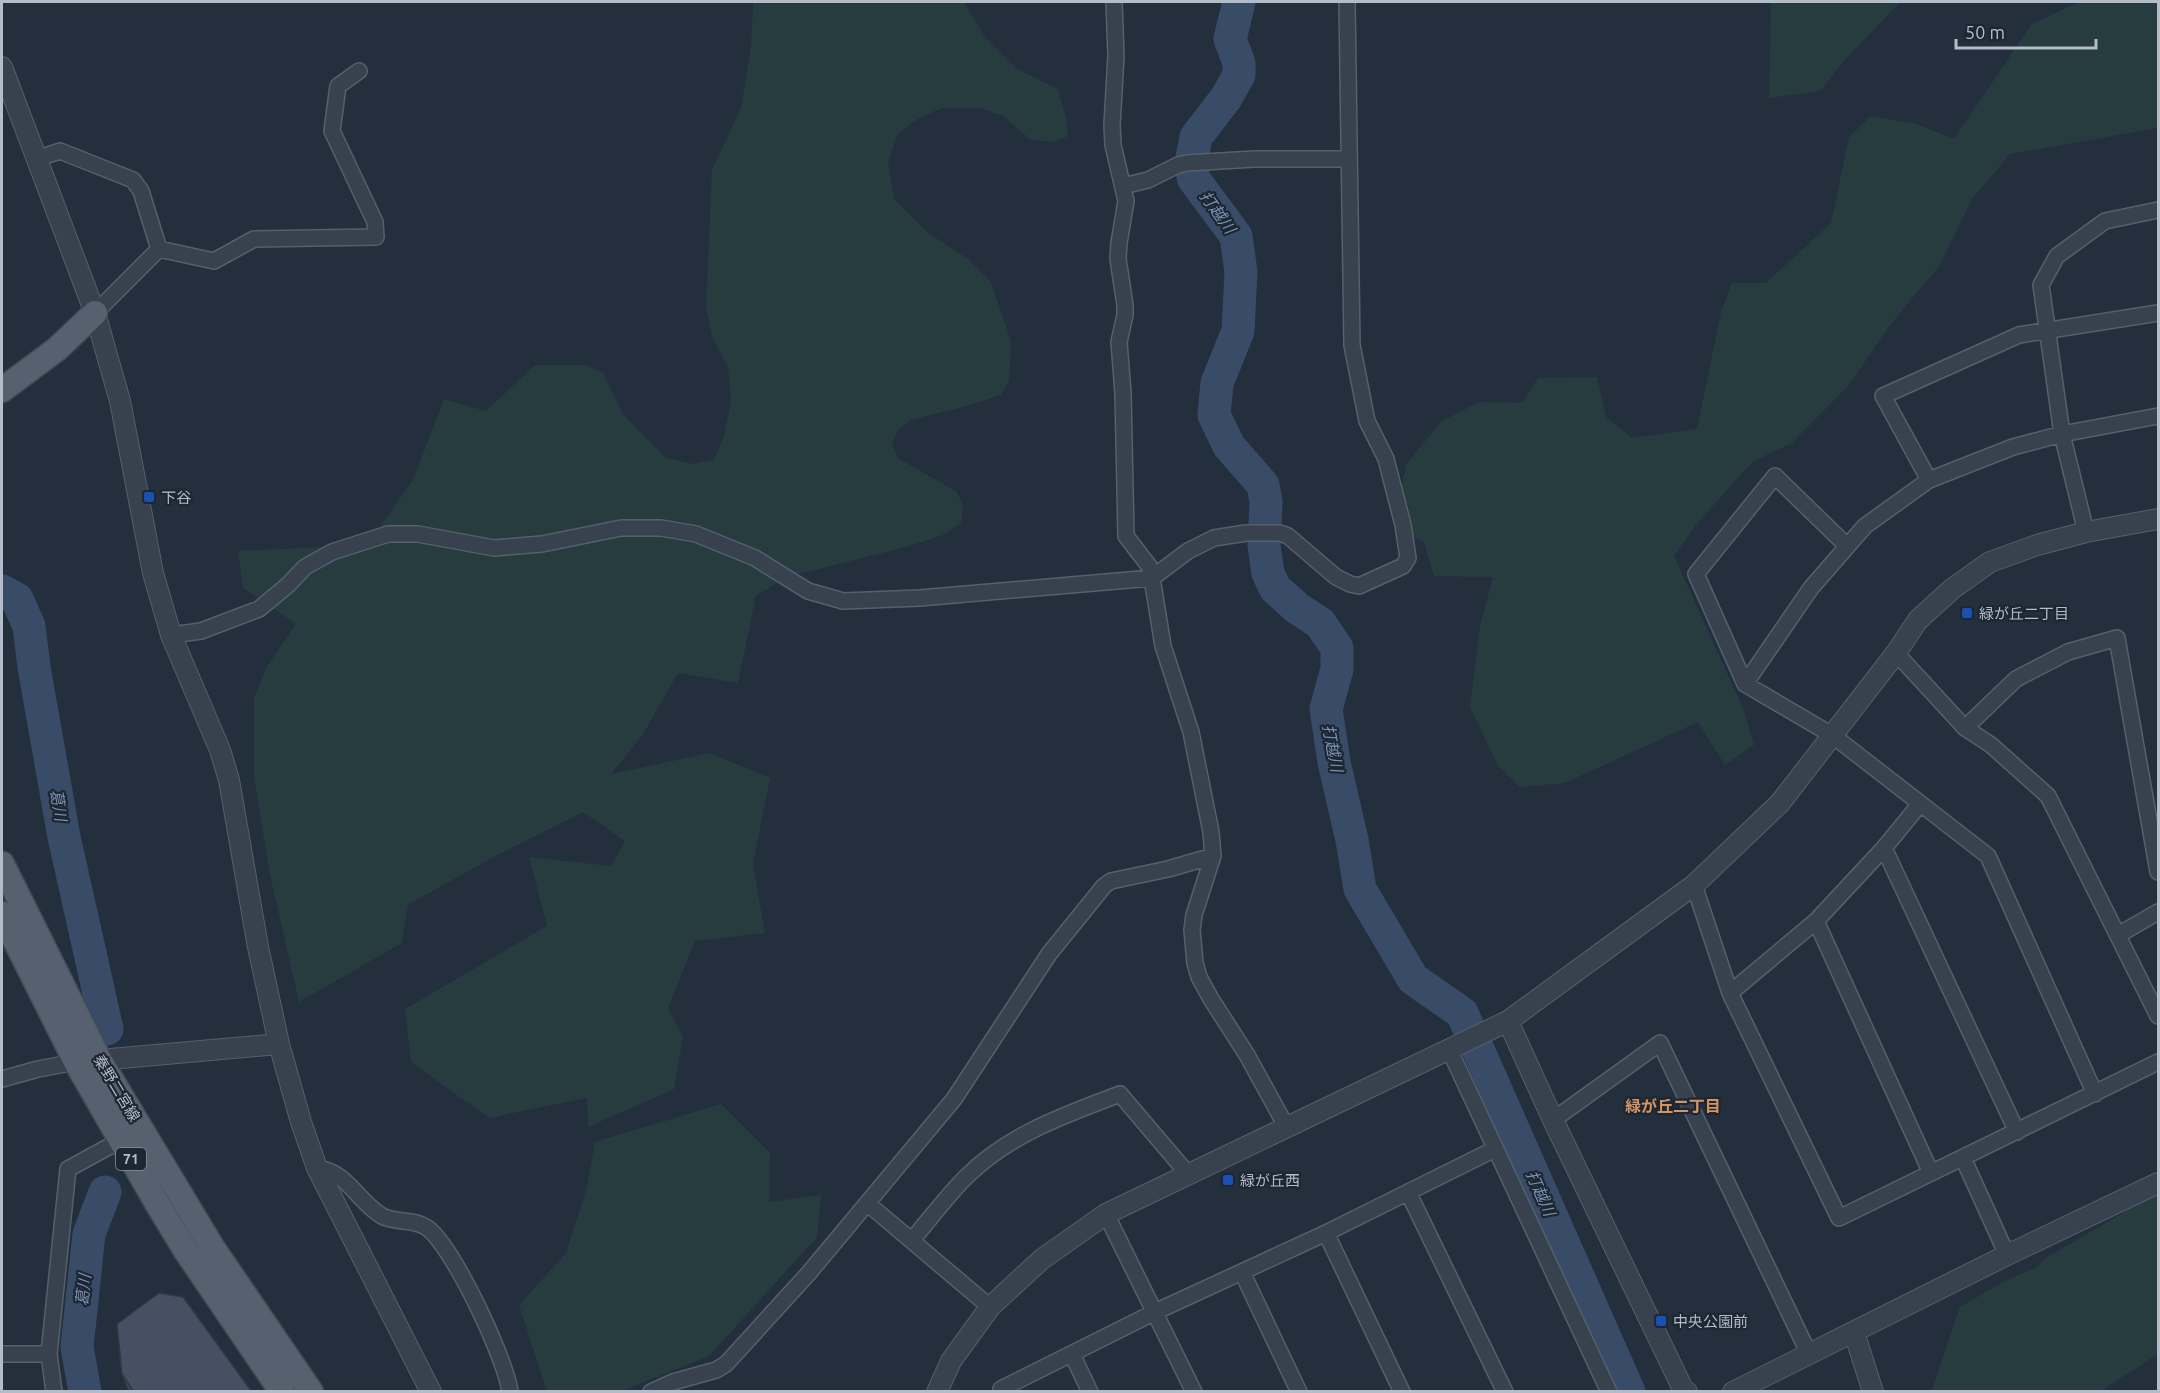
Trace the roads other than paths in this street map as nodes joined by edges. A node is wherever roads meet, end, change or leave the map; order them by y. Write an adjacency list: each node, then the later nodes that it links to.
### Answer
1 (1114, 2): 7 (street)
2 (1347, 2): 6 (street)
3 (2, 68): 5 (street)
4 (359, 71): 9 (street)
5 (36, 159): 9 (street); 10 (street)
6 (1348, 159): 7 (street); 20 (street)
7 (1123, 186): 20 (street)
8 (2158, 210): 12 (street)
9 (159, 249): 10 (street)
10 (95, 312): 13 (main road); 21 (street)
11 (2158, 313): 12 (street)
12 (2047, 331): 15 (street); 16 (street)
13 (2, 390)
14 (2158, 416): 15 (street)
15 (2062, 434): 16 (street); 18 (street)
16 (1929, 480): 19 (street)
17 (2158, 519): 18 (street)
18 (2086, 532): 22 (street)
19 (1847, 546): 23 (street); 23 (street)
20 (1152, 578): 21 (street); 28 (street)
21 (171, 635): 39 (street)
22 (1896, 653): 24 (street); 25 (street)
23 (1745, 684): 25 (street)
24 (1965, 728): 30 (street); 35 (street)
25 (1832, 735): 26 (street); 31 (street)
26 (1920, 804): 27 (street); 44 (street)
27 (1884, 848): 34 (street); 47 (street)
28 (1213, 856): 46 (street); 56 (street)
29 (2, 864): 41 (main road, 秦野二宮線 / 71)
30 (2158, 872)
31 (1694, 885): 36 (street); 38 (street)
32 (2158, 912): 35 (street)
33 (2, 914): 41 (main road, 秦野二宮線 / 71)
34 (1816, 921): 36 (street); 52 (street)
35 (2118, 935): 37 (street)
36 (1730, 993): 52 (street)
37 (2158, 1016)
38 (1502, 1024): 40 (street); 45 (street)
39 (279, 1044): 41 (street); 51 (street)
40 (1454, 1047): 46 (street); 49 (street)
41 (90, 1058): 43 (street); 48 (main road, 秦野二宮線 / 71); 73 (main road, 秦野二宮線 / 71)
42 (2158, 1062): 44 (street)
43 (2, 1079)
44 (2096, 1094): 47 (street)
45 (1553, 1120): 68 (street); 83 (street)
46 (1287, 1128): 53 (street)
47 (2017, 1132): 50 (street)
48 (121, 1140): 66 (street); 72 (main road, 秦野二宮線 / 71)
49 (1495, 1149): 55 (street); 82 (street)
50 (1963, 1158): 52 (street); 60 (street)
51 (317, 1168): 70 (street); 74 (street)
52 (1931, 1173)
53 (1188, 1174): 57 (street); 59 (street)
54 (2158, 1183): 60 (street)
55 (1408, 1192): 58 (street); 81 (street)
56 (867, 1203): 59 (street); 75 (street)
57 (1106, 1214): 62 (street); 63 (street)
58 (1326, 1233): 61 (street); 80 (street)
59 (912, 1240): 62 (street)
60 (2007, 1255): 64 (street)
61 (1242, 1272): 63 (street); 79 (street)
62 (990, 1307): 69 (street)
63 (1155, 1312): 67 (street); 78 (street)
64 (1854, 1332): 68 (street); 85 (street)
65 (2, 1354): 66 (street)
66 (49, 1354): 71 (street)
67 (1072, 1354): 76 (street); 77 (street)
68 (1809, 1354): 84 (street)
69 (935, 1390)
70 (429, 1391)
71 (54, 1392)
72 (282, 1392)
73 (311, 1392)
74 (510, 1392)
75 (651, 1392)
76 (1002, 1392)
77 (1090, 1392)
78 (1194, 1392)
79 (1299, 1392)
80 (1402, 1392)
81 (1505, 1392)
82 (1609, 1392)
83 (1687, 1392)
84 (1733, 1392)
85 (1873, 1392)

